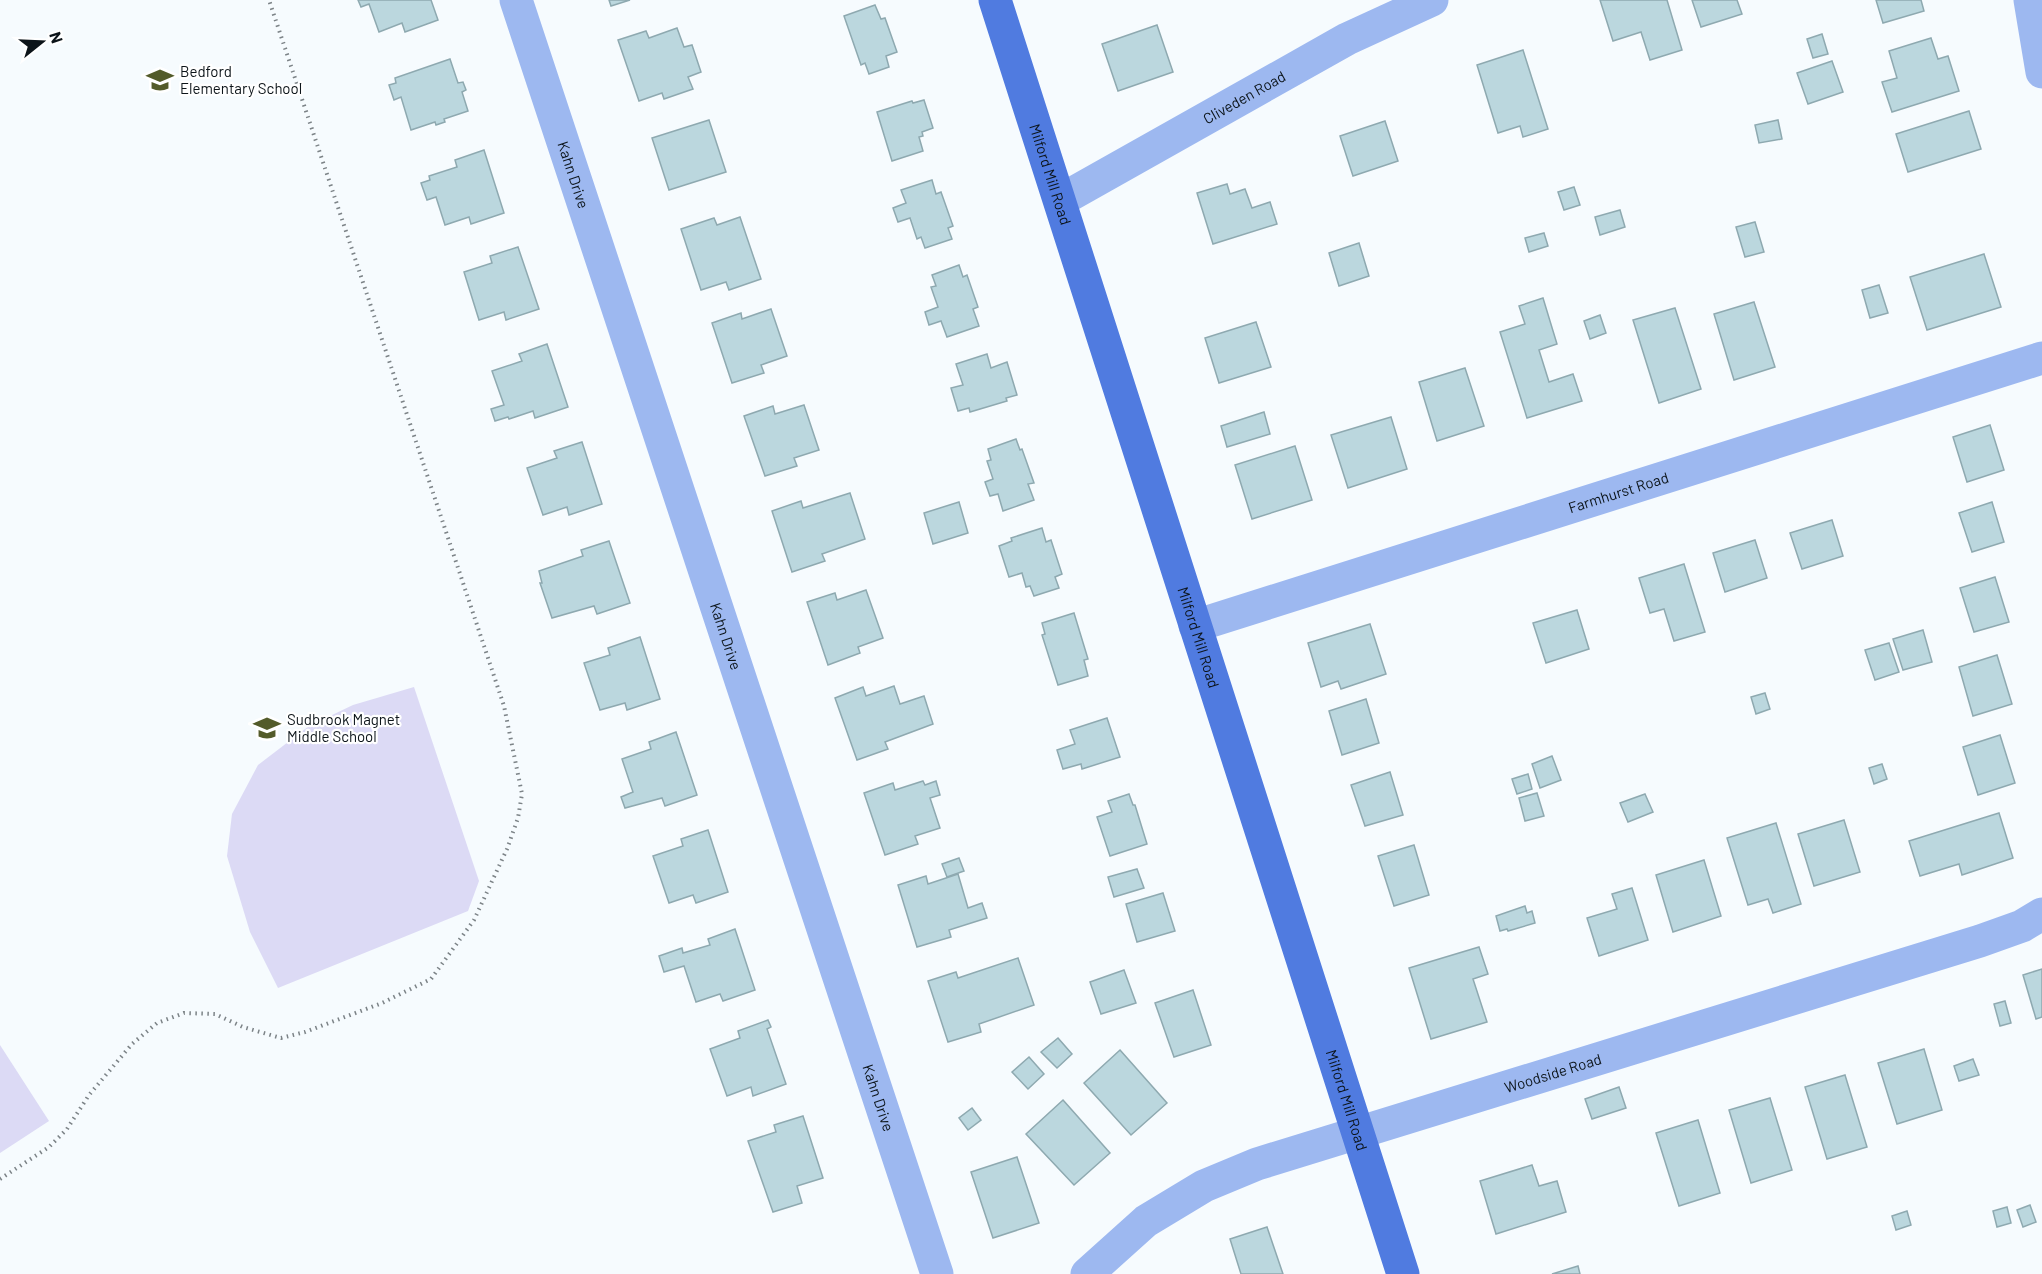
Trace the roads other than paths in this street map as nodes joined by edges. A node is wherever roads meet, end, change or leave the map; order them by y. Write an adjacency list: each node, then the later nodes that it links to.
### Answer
1 (516, 0): 11 (street, Kahn Drive)
2 (996, 0): 6 (main road, Milford Mill Road)
3 (1432, 0): 6 (street, Cliveden Road)
4 (2030, 0): 5 (street)
5 (2042, 72)
6 (1061, 200): 8 (main road, Milford Mill Road)
7 (2042, 358): 8 (street, Farmhurst Road)
8 (1196, 626): 10 (main road, Milford Mill Road)
9 (2042, 914): 10 (street, Woodside Road)
10 (1358, 1134): 12 (street, Woodside Road); 13 (main road, Milford Mill Road)
11 (937, 1274)
12 (1087, 1274)
13 (1403, 1274)

